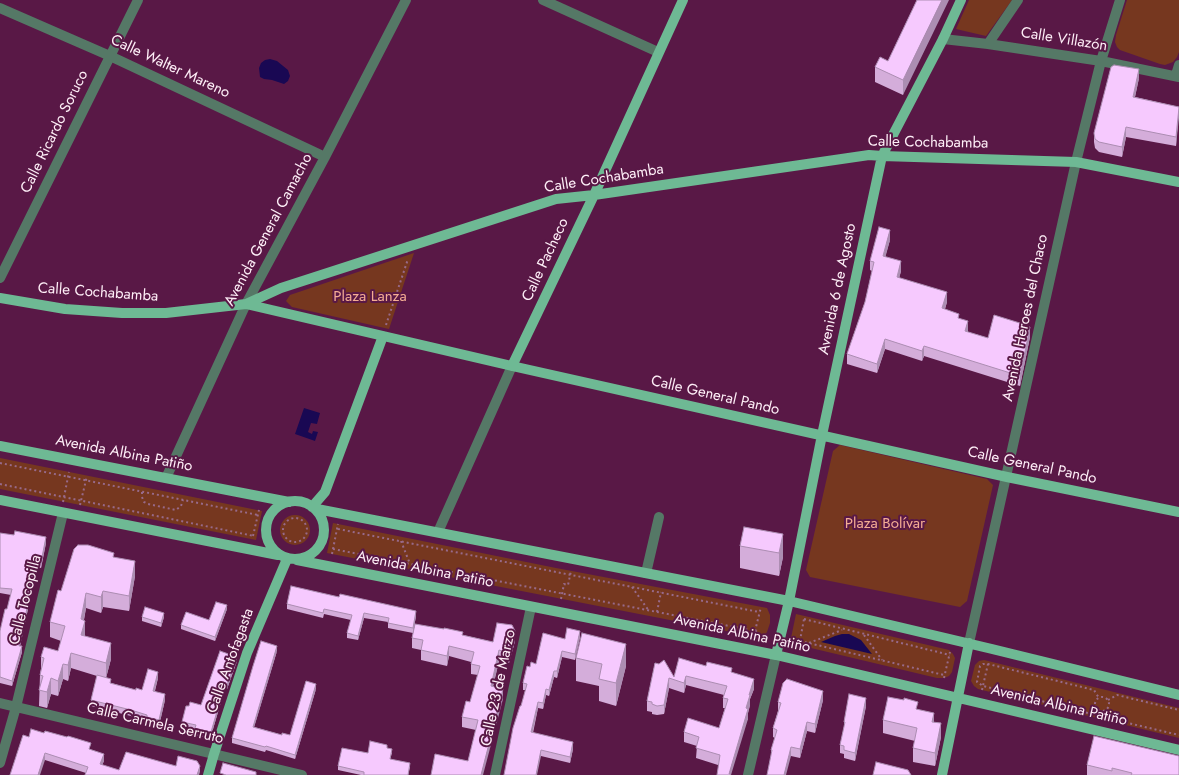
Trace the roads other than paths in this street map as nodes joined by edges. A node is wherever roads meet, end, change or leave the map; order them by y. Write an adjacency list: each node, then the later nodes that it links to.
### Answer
1 (138, 0): 12 (street, Calle Ricardo Soruco)
2 (406, 0): 17 (street, Avenida General Camacho)
3 (543, 0): 11 (street)
4 (683, 0): 11 (main road, Calle Pacheco)
5 (961, 0): 9 (main road, Avenida 6 de Agosto)
6 (1018, 0): 10 (street)
7 (1120, 0): 13 (street, Avenida Heroes del Chaco)
8 (0, 8): 12 (street, Calle Walter Mareno)
9 (943, 39): 10 (street, Calle Villazón); 16 (main road, Avenida 6 de Agosto)
10 (988, 44): 13 (street, Calle Villazón)
11 (658, 52): 20 (main road, Calle Pacheco)
12 (110, 56): 17 (street, Calle Walter Mareno); 21 (street, Calle Ricardo Soruco)
13 (1101, 61): 15 (street, Calle Villazón); 18 (street, Avenida Heroes del Chaco)
14 (1179, 65): 15 (street)
15 (1177, 76)
16 (882, 156): 18 (main road, Calle Cochabamba); 20 (main road, Calle Cochabamba); 26 (main road, Avenida 6 de Agosto)
17 (325, 157): 23 (street, Avenida General Camacho)
18 (1076, 162): 19 (main road, Calle Cochabamba); 28 (street, Avenida Heroes del Chaco)
19 (1179, 182)
20 (594, 195): 23 (main road, Calle Cochabamba); 25 (main road, Calle Pacheco)
21 (0, 278)
22 (0, 298): 23 (main road, Calle Cochabamba)
23 (246, 304): 24 (main road, Calle General Pando); 29 (street, Avenida General Camacho)
24 (383, 336): 25 (main road, Calle General Pando); 32 (main road)
25 (512, 366): 26 (main road, Calle General Pando); 36 (street, Calle Pacheco)
26 (822, 435): 28 (main road, Calle General Pando); 39 (main road, Avenida 6 de Agosto)
27 (0, 446): 29 (main road, Avenida Albina Patiño)
28 (1007, 476): 33 (main road, Calle General Pando); 41 (street, Avenida Heroes del Chaco)
29 (166, 478): 31 (main road, Avenida Albina Patiño)
30 (0, 500): 34 (main road, Avenida Albina Patiño)
31 (289, 502): 32 (main road, Avenida Albina Patiño); 37 (main road)
32 (315, 508): 36 (main road); 37 (main road)
33 (1179, 512)
34 (63, 513): 37 (main road, Avenida Albina Patiño); 46 (street, Calle Tocopilla)
35 (659, 516): 38 (street)
36 (438, 532): 38 (main road)
37 (288, 558): 40 (main road, Avenida Albina Patiño); 48 (main road, Calle Antofagasta)
38 (646, 573): 39 (main road)
39 (789, 601): 41 (main road); 42 (main road, Avenida 6 de Agosto)
40 (531, 607): 42 (main road, Avenida Albina Patiño); 52 (street, Calle 23 de Marzo)
41 (969, 643): 43 (main road); 44 (main road)
42 (776, 655): 44 (main road, Avenida Albina Patiño); 53 (street)
43 (1179, 695)
44 (958, 698): 47 (main road, Avenida Albina Patiño); 54 (main road)
45 (0, 703): 46 (street, Calle Carmela Serruto)
46 (16, 707): 48 (street, Calle Carmela Serruto); 49 (street, Calle Tocopilla)
47 (1179, 750)
48 (214, 754): 50 (main road, Calle Antofagasta); 51 (street, Calle Carmela Serruto)
49 (0, 763)
50 (208, 775)
51 (302, 775)
52 (495, 775)
53 (748, 775)
54 (942, 775)

